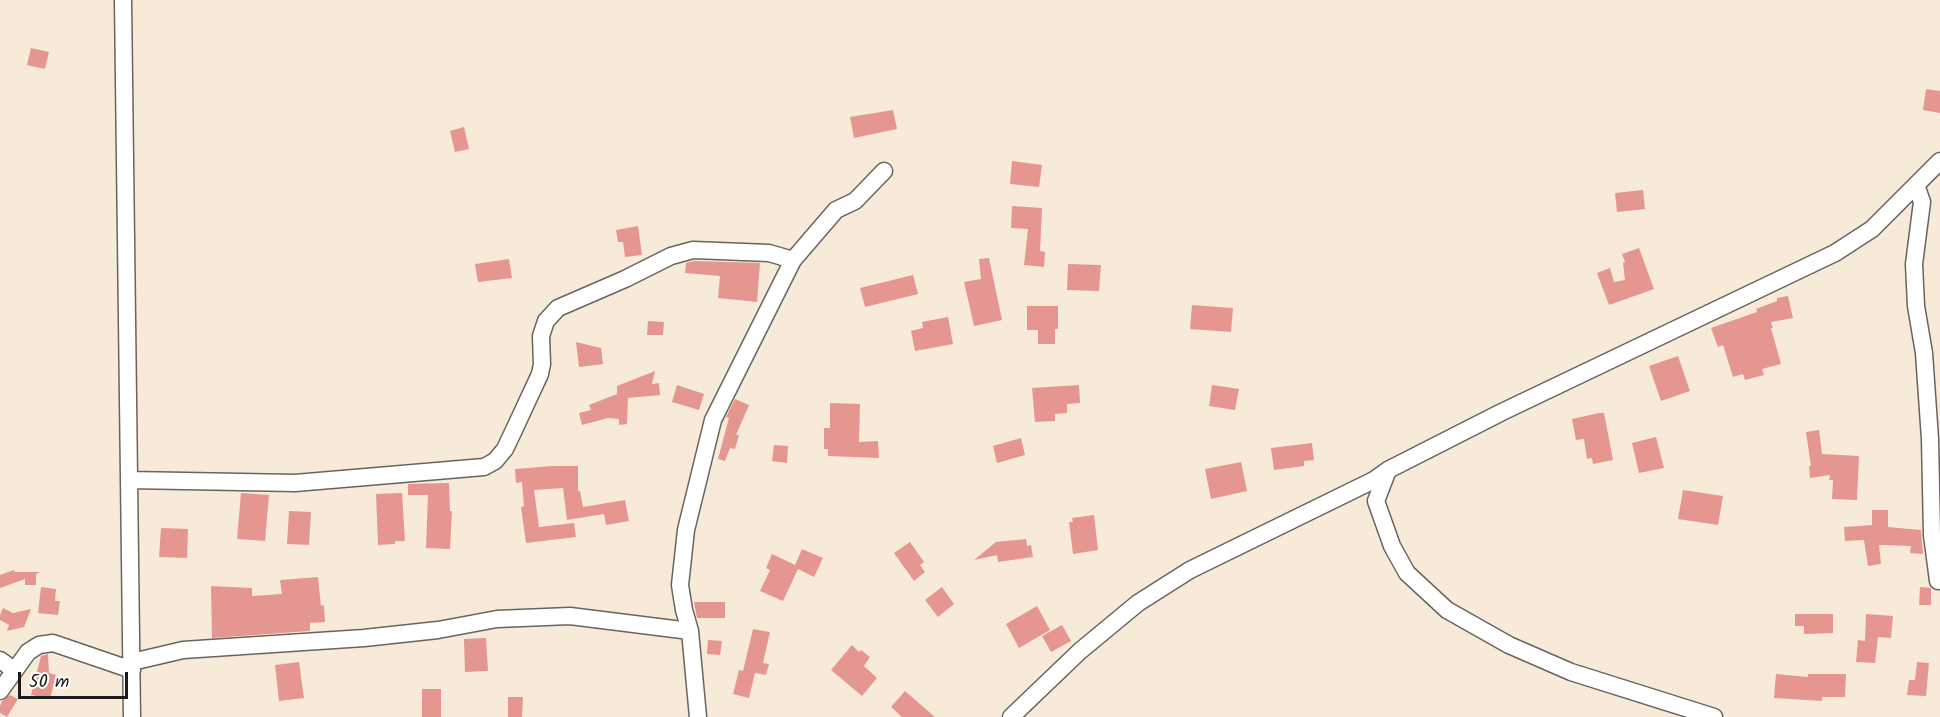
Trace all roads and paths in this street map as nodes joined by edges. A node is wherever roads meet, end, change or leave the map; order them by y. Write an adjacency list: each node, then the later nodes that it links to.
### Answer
1 (123, 0): 7 (street)
2 (1940, 161): 4 (street)
3 (884, 171): 5 (street)
4 (1916, 185): 6 (street); 8 (street)
5 (793, 260): 7 (street); 9 (street)
6 (1388, 470): 16 (street); 17 (street)
7 (130, 480): 11 (street)
8 (1938, 581)
9 (690, 631): 11 (street); 15 (street)
10 (0, 660): 12 (street)
11 (132, 666): 12 (street); 14 (street)
12 (14, 670): 13 (street)
13 (0, 691)
14 (132, 717)
15 (698, 717)
16 (1011, 717)
17 (1714, 717)

